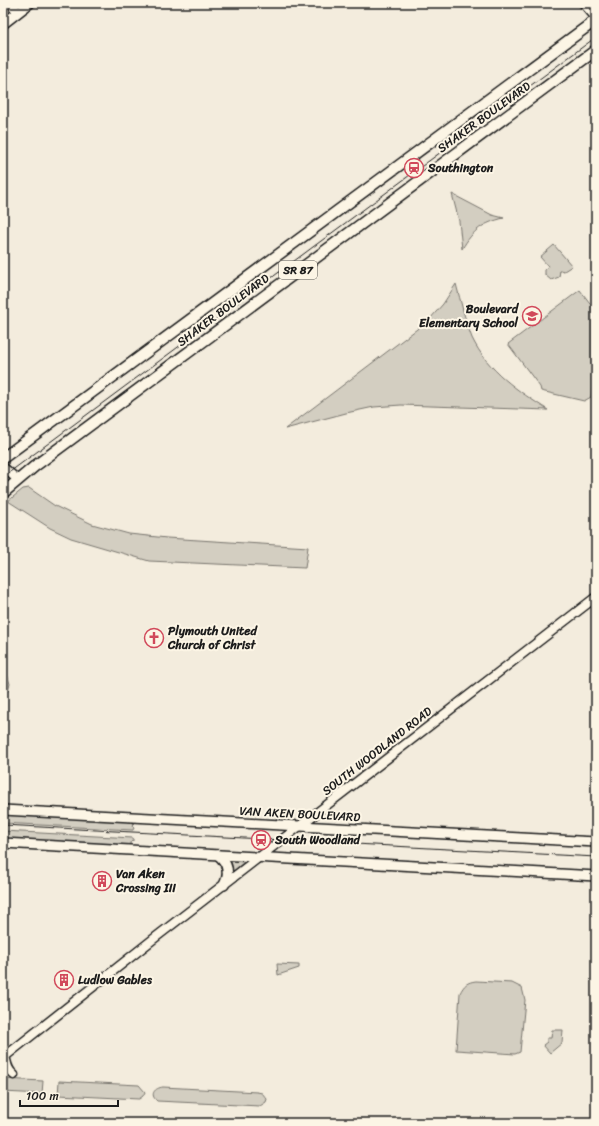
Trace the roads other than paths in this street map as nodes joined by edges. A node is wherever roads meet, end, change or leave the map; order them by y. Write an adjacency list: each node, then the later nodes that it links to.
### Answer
1 (7, 3): 5 (main road)
2 (11, 3): 6 (main road)
3 (30, 3): 6 (main road)
4 (583, 3): 7 (street)
5 (3, 6)
6 (18, 12): 8 (main road)
7 (596, 19): 10 (main road, SHAKER BOULEVARD / SR 87)
8 (3, 24)
9 (596, 50): 12 (main road, SHAKER BOULEVARD / SR 87)
10 (3, 458)
11 (3, 467): 12 (street)
12 (18, 480): 13 (main road, SHAKER BOULEVARD / SR 87)
13 (3, 493)
14 (596, 597): 16 (street, SOUTH WOODLAND ROAD)
15 (3, 810): 16 (main road, VAN AKEN BOULEVARD)
16 (300, 826): 17 (main road, VAN AKEN BOULEVARD); 20 (street, SOUTH WOODLAND ROAD)
17 (596, 842)
18 (3, 843): 19 (main road)
19 (218, 855): 20 (main road); 22 (main road)
20 (260, 857): 21 (main road); 22 (street, SOUTH WOODLAND ROAD)
21 (596, 876)
22 (224, 884): 23 (street, SOUTH WOODLAND ROAD)
23 (4, 1057): 24 (street)
24 (14, 1075)

